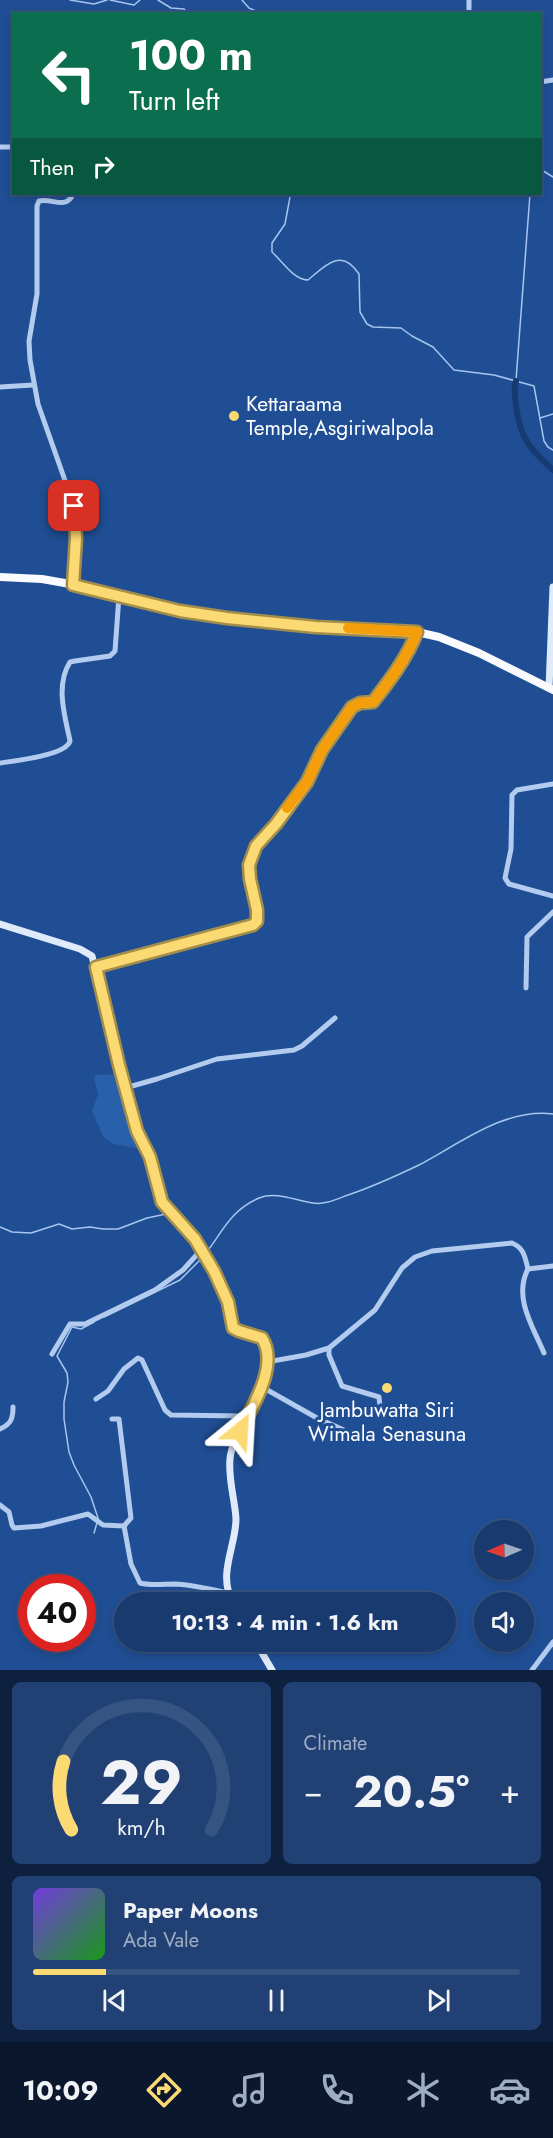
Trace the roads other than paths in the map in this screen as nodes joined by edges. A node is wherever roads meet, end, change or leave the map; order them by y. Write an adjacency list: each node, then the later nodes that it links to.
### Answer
1 (72, 195): 2 (street)
2 (33, 385): 3 (street); 5 (street)
3 (0, 387)
4 (0, 577): 5 (main road)
5 (73, 585): 7 (main road)
6 (553, 587): 9 (street)
7 (119, 596): 8 (main road); 10 (street)
8 (417, 632): 9 (main road); 15 (street)
9 (551, 689)
10 (0, 764)
11 (553, 784): 12 (street)
12 (553, 896)
13 (553, 912): 16 (street)
14 (0, 924): 15 (street)
15 (96, 967): 18 (street)
16 (526, 988)
17 (335, 1018): 18 (street)
18 (125, 1088): 19 (street)
19 (201, 1250): 24 (street); 25 (street)
20 (553, 1266): 21 (street)
21 (528, 1269): 22 (street); 23 (street)
22 (329, 1348): 25 (street); 29 (street)
23 (544, 1353)
24 (52, 1354)
25 (267, 1362): 26 (street)
26 (262, 1387): 30 (street); 33 (street)
27 (96, 1399): 30 (street)
28 (14, 1407): 32 (street)
29 (381, 1407)
30 (247, 1418): 37 (street)
31 (112, 1419): 35 (street)
32 (0, 1429)
33 (355, 1435)
34 (0, 1505): 35 (street)
35 (124, 1526): 36 (street)
36 (223, 1592)
37 (228, 1592)
38 (553, 1642): 41 (street)
39 (261, 1652): 40 (street)
40 (272, 1670)
41 (532, 1670)

